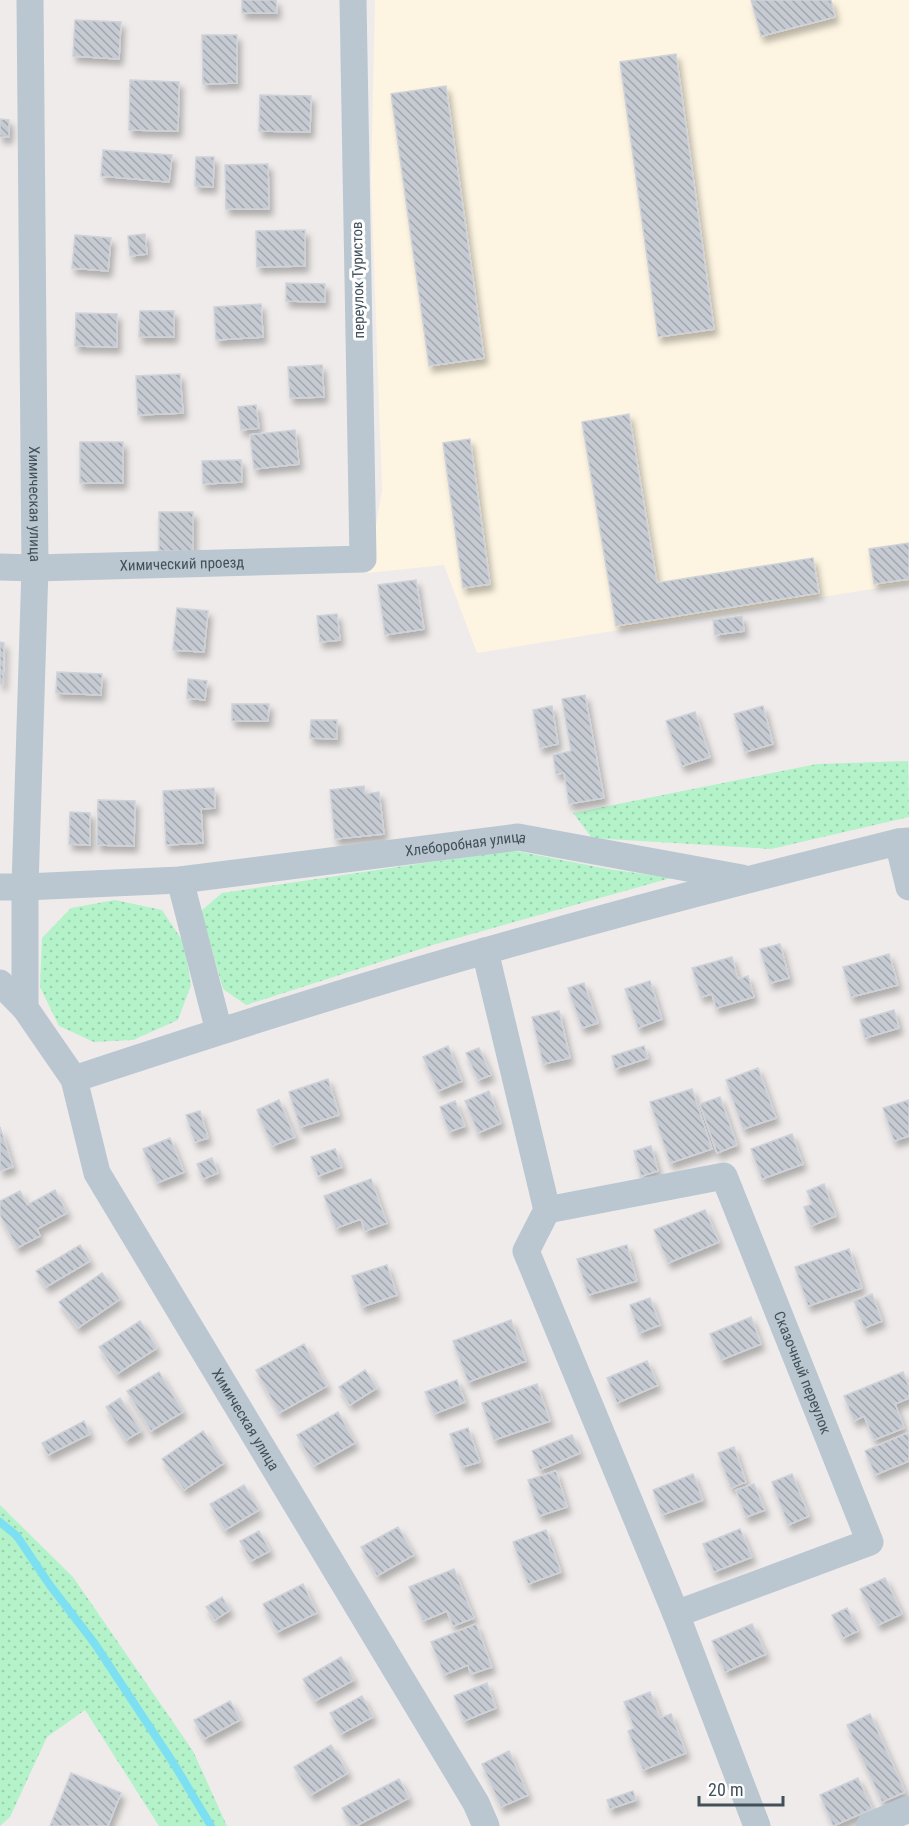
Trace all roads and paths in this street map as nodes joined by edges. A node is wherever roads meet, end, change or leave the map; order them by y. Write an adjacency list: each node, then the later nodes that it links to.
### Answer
1 (30, 0): 5 (street, Химическая улица)
2 (353, 0): 3 (street, переулок Туристов)
3 (363, 559): 5 (street, Химический проезд)
4 (0, 567): 5 (street, Химический проезд)
5 (36, 568): 9 (street, Химическая улица)
6 (903, 842): 7 (street, Хлеборобная улица); 10 (street)
7 (749, 879): 8 (street, Хлеборобная улица); 11 (street, Хлеборобная улица)
8 (180, 880): 9 (street, Хлеборобная улица); 14 (street)
9 (13, 887): 13 (street, Химическая улица)
10 (909, 887)
11 (485, 951): 14 (street, Хлеборобная улица); 16 (street)
12 (0, 983): 13 (street, Химическая улица)
13 (25, 1008): 15 (street, Химическая улица)
14 (219, 1031): 15 (street, Хлеборобная улица)
15 (74, 1079): 19 (street, Химическая улица)
16 (547, 1210): 17 (street); 17 (street, Сказочный переулок)
17 (676, 1614): 20 (street)
18 (909, 1809): 21 (street)
19 (486, 1826)
20 (757, 1826)
21 (869, 1826)

